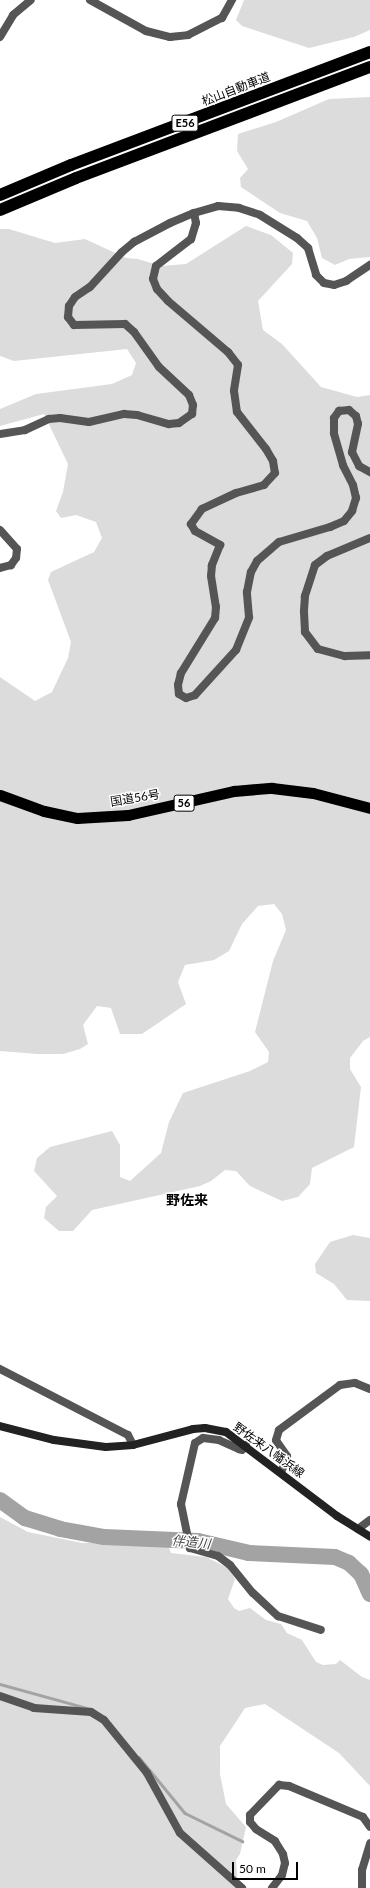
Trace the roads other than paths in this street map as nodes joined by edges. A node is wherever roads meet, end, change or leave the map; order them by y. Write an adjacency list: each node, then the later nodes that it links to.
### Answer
1 (31, 0): 4 (street)
2 (90, 0): 3 (street)
3 (232, 0)
4 (0, 37)
5 (370, 52): 7 (highway, 松山自動車道 / E56)
6 (370, 67): 8 (highway, E56)
7 (0, 195)
8 (0, 210)
9 (194, 213): 10 (street); 11 (street); 12 (street)
10 (370, 265)
11 (0, 434)
12 (370, 472)
13 (0, 530): 15 (street)
14 (370, 538): 16 (street)
15 (0, 568)
16 (370, 655)
17 (0, 795): 18 (highway, 国道56号 / 56)
18 (370, 808)
19 (0, 1369): 22 (street)
20 (370, 1389): 24 (street)
21 (0, 1426): 22 (main road, 野佐来八幡浜線)
22 (133, 1445): 23 (main road, 野佐来八幡浜線)
23 (246, 1445): 24 (main road, 野佐来八幡浜線); 28 (street)
24 (281, 1473): 26 (main road, 野佐来八幡浜線)
25 (370, 1520): 26 (street)
26 (358, 1529): 27 (main road, 野佐来八幡浜線)
27 (370, 1537)
28 (321, 1630)
29 (0, 1696): 32 (street)
30 (370, 1826): 33 (street)
31 (370, 1843): 34 (street)
32 (242, 1888)
33 (272, 1888)
34 (362, 1888)

